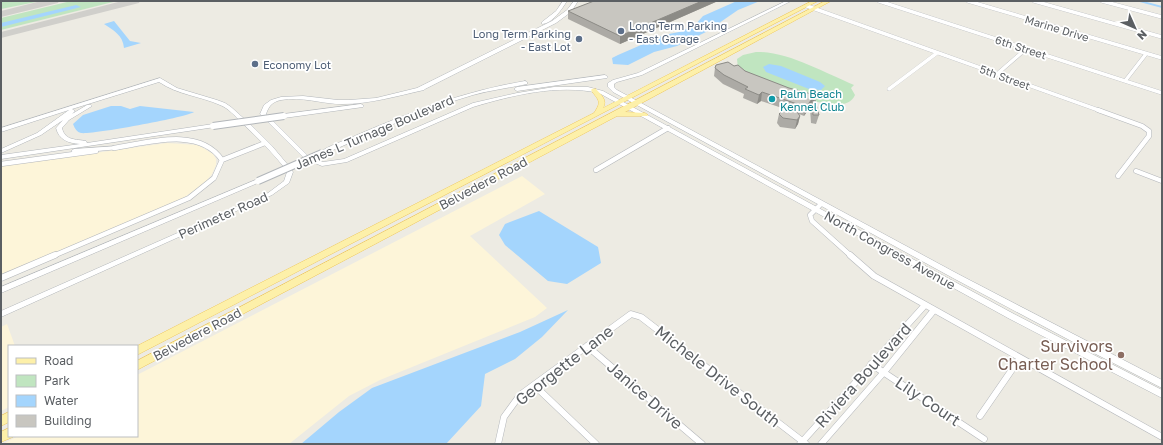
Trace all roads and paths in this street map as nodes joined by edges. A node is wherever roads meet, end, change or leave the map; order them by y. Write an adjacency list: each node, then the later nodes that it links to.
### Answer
1 (565, 1): 16 (street)
2 (783, 1): 12 (street)
3 (789, 1): 12 (street)
4 (816, 1): 11 (main road, Belvedere Road)
5 (829, 1): 13 (main road, Belvedere Road)
6 (879, 1): 17 (street, 6th Street)
7 (968, 1): 19 (street, Marine Drive)
8 (1034, 1): 15 (street)
9 (1102, 1): 14 (street)
10 (575, 2): 16 (street)
11 (807, 6): 13 (street, 5th Street); 30 (main road, Belvedere Road)
12 (773, 8): 21 (street, James L Turnage Boulevard)
13 (815, 8): 18 (street, 5th Street); 33 (main road, Belvedere Road)
14 (1162, 17)
15 (1162, 37)
16 (519, 39): 26 (street, James L Turnage Boulevard)
17 (1026, 48): 22 (street); 25 (street, 6th Street)
18 (937, 53): 22 (street, 5th Street); 27 (street)
19 (1146, 54): 20 (street, Marine Drive); 25 (street)
20 (1162, 58)
21 (659, 64): 23 (street, James L Turnage Boulevard); 30 (street, North Congress Avenue)
22 (997, 74): 53 (street, 5th Street)
23 (605, 77): 35 (street); 58 (street, James L Turnage Boulevard, bridge)
24 (162, 81): 31 (street); 34 (street); 45 (street, Perimeter Road)
25 (1125, 81): 29 (street, 6th Street)
26 (422, 89): 35 (street); 44 (street, James L Turnage Boulevard, bridge)
27 (889, 89)
28 (594, 90): 32 (street, North Congress Avenue); 35 (street); 38 (main road)
29 (1162, 93)
30 (628, 98): 32 (main road, Belvedere Road); 33 (street, North Congress Avenue)
31 (100, 99): 37 (street); 42 (street)
32 (620, 102): 36 (street, North Congress Avenue); 38 (main road, Belvedere Road)
33 (637, 102): 36 (main road, Belvedere Road); 56 (street, North Congress Avenue)
34 (90, 106): 37 (street); 44 (street)
35 (470, 106)
36 (628, 106): 39 (street, North Congress Avenue); 40 (main road, Belvedere Road)
37 (70, 112): 43 (street); 47 (street)
38 (596, 114): 55 (main road, Belvedere Road)
39 (644, 115): 40 (main road); 41 (street, North Congress Avenue)
40 (606, 118): 57 (main road, Belvedere Road)
41 (668, 128): 51 (street); 56 (street, North Congress Avenue)
42 (1, 130)
43 (1, 134)
44 (112, 140): 48 (street, James L Turnage Boulevard)
45 (265, 143): 49 (street); 65 (street, Perimeter Road)
46 (118, 148): 48 (street); 49 (street); 50 (street)
47 (1, 151)
48 (1, 158)
49 (222, 160): 59 (street)
50 (1, 164)
51 (596, 170)
52 (1136, 171): 54 (street)
53 (1118, 176)
54 (1162, 181)
55 (444, 193): 57 (main road); 68 (main road, Belvedere Road)
56 (818, 207): 63 (street); 73 (street, North Congress Avenue); 75 (street, North Congress Avenue)
57 (424, 214): 71 (main road, Belvedere Road)
58 (52, 270): 60 (street); 61 (street, James L Turnage Boulevard); 62 (street, James L Turnage Boulevard)
59 (1, 278)
60 (1, 287)
61 (1, 290)
62 (1, 294)
63 (925, 305): 64 (street); 70 (street, Riviera Boulevard)
64 (934, 310): 69 (street); 72 (street, Riviera Boulevard)
65 (1, 314)
66 (631, 314): 67 (street, Georgette Lane); 79 (street, Michele Drive South)
67 (587, 346): 74 (street, Georgette Lane); 82 (street, Janice Drive)
68 (138, 350)
69 (1020, 358): 76 (street); 77 (street)
70 (872, 364): 72 (street, Lily Court); 79 (street, Riviera Boulevard)
71 (138, 365)
72 (884, 372): 78 (street, Lily Court); 83 (street, Riviera Boulevard)
73 (1162, 384)
74 (534, 385): 80 (street, Georgette Lane); 81 (street)
75 (1162, 394)
76 (980, 416)
77 (1162, 437)
78 (984, 439)
79 (803, 443)
80 (498, 444)
81 (596, 444)
82 (702, 444)
83 (821, 444)

